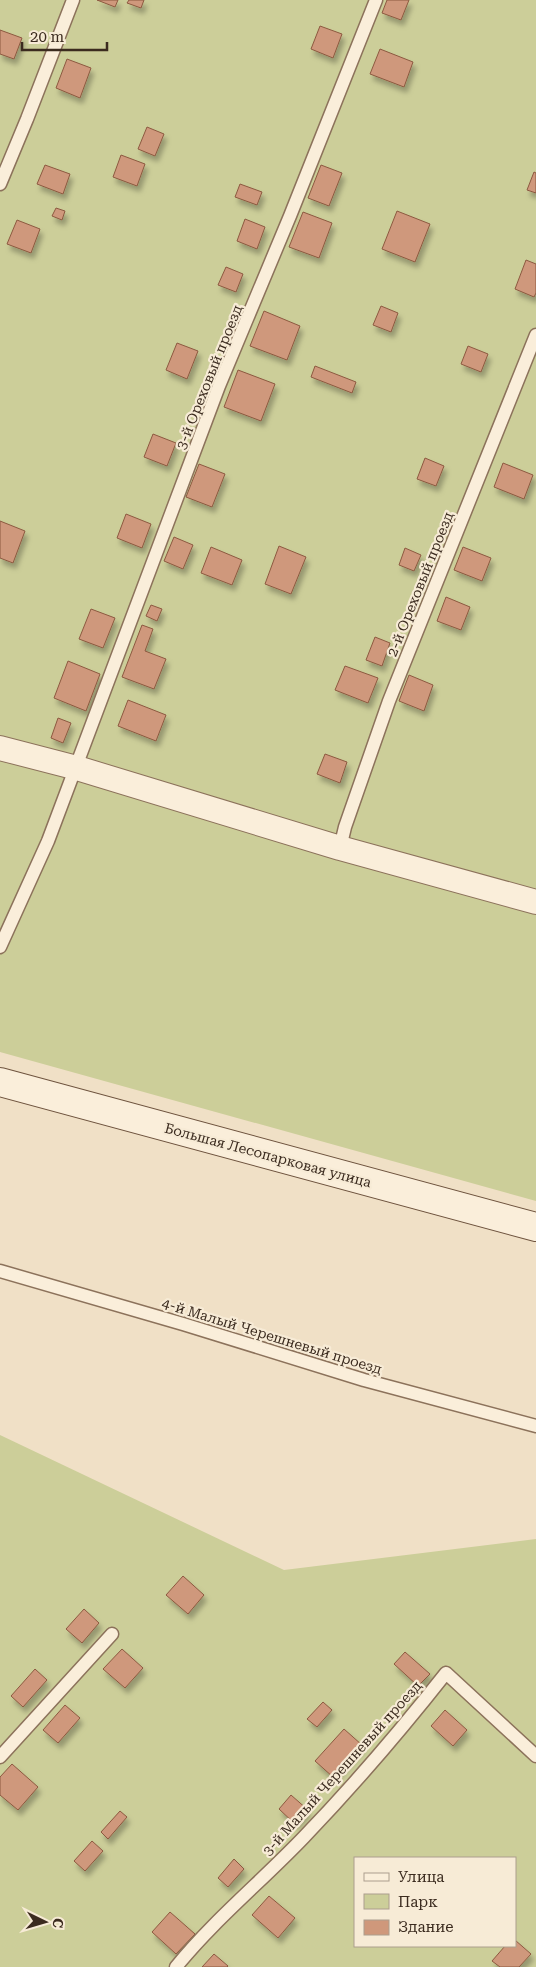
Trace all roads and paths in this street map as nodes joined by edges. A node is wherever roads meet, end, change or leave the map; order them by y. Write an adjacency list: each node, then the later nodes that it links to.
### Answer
1 (73, 0): 3 (lane)
2 (376, 0): 6 (lane, 3-й Ореховый проезд)
3 (0, 184)
4 (536, 335): 7 (lane, 2-й Ореховый проезд)
5 (0, 748): 6 (street)
6 (77, 768): 7 (street); 9 (lane, 3-й Ореховый проезд)
7 (340, 848): 8 (street)
8 (536, 902)
9 (0, 947)
10 (0, 1082): 11 (main road, Большая Лесопарковая улица)
11 (536, 1227)
12 (0, 1271): 13 (lane, 4-й Малый Черешневый проезд)
13 (536, 1426)
14 (112, 1634): 16 (lane)
15 (536, 1756): 17 (lane, 3-й Малый Черешневый проезд)
16 (0, 1757)
17 (176, 1967)

